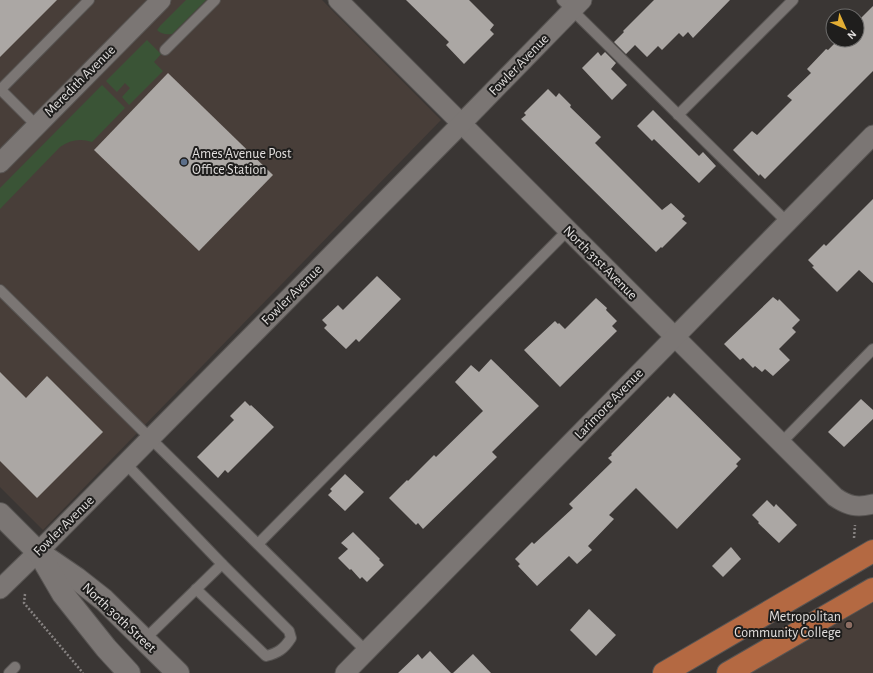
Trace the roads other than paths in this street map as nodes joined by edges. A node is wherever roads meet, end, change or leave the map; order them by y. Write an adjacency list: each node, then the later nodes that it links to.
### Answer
1 (89, 0): 8 (lane)
2 (160, 0): 11 (street, Meredith Avenue)
3 (215, 0): 7 (lane)
4 (338, 0): 10 (street, North 31st Avenue)
5 (793, 0): 9 (lane)
6 (572, 3): 9 (lane); 10 (street, Fowler Avenue)
7 (165, 50)
8 (0, 89): 11 (lane)
9 (678, 115): 14 (lane)
10 (462, 124): 15 (street, North 31st Avenue); 19 (street, Fowler Avenue)
11 (37, 126): 13 (street, Meredith Avenue)
12 (873, 135): 14 (street, Larimore Avenue)
13 (0, 163)
14 (787, 222): 17 (street, Larimore Avenue)
15 (568, 230): 17 (street, North 31st Avenue); 24 (lane)
16 (0, 290): 19 (lane)
17 (674, 337): 20 (street, North 31st Avenue); 32 (street, Larimore Avenue)
18 (873, 349): 20 (lane)
19 (150, 439): 21 (street, Fowler Avenue); 24 (lane)
20 (780, 443): 22 (street, North 31st Avenue)
21 (126, 464): 26 (street, Fowler Avenue); 27 (lane)
22 (873, 504)
23 (0, 514): 26 (main road, North 30th Street)
24 (258, 544): 32 (lane)
25 (873, 551): 36 (main road)
26 (38, 552): 28 (street, Fowler Avenue); 31 (main road, North 30th Street); 33 (main road, North 30th Street)
27 (222, 564): 29 (lane); 29 (lane)
28 (0, 589)
29 (196, 589): 31 (lane)
30 (873, 589): 37 (main road)
31 (144, 640): 34 (main road, North 30th Street)
32 (366, 651): 35 (street, Larimore Avenue)
33 (129, 673)
34 (178, 673)
35 (345, 673)
36 (664, 673)
37 (728, 673)

